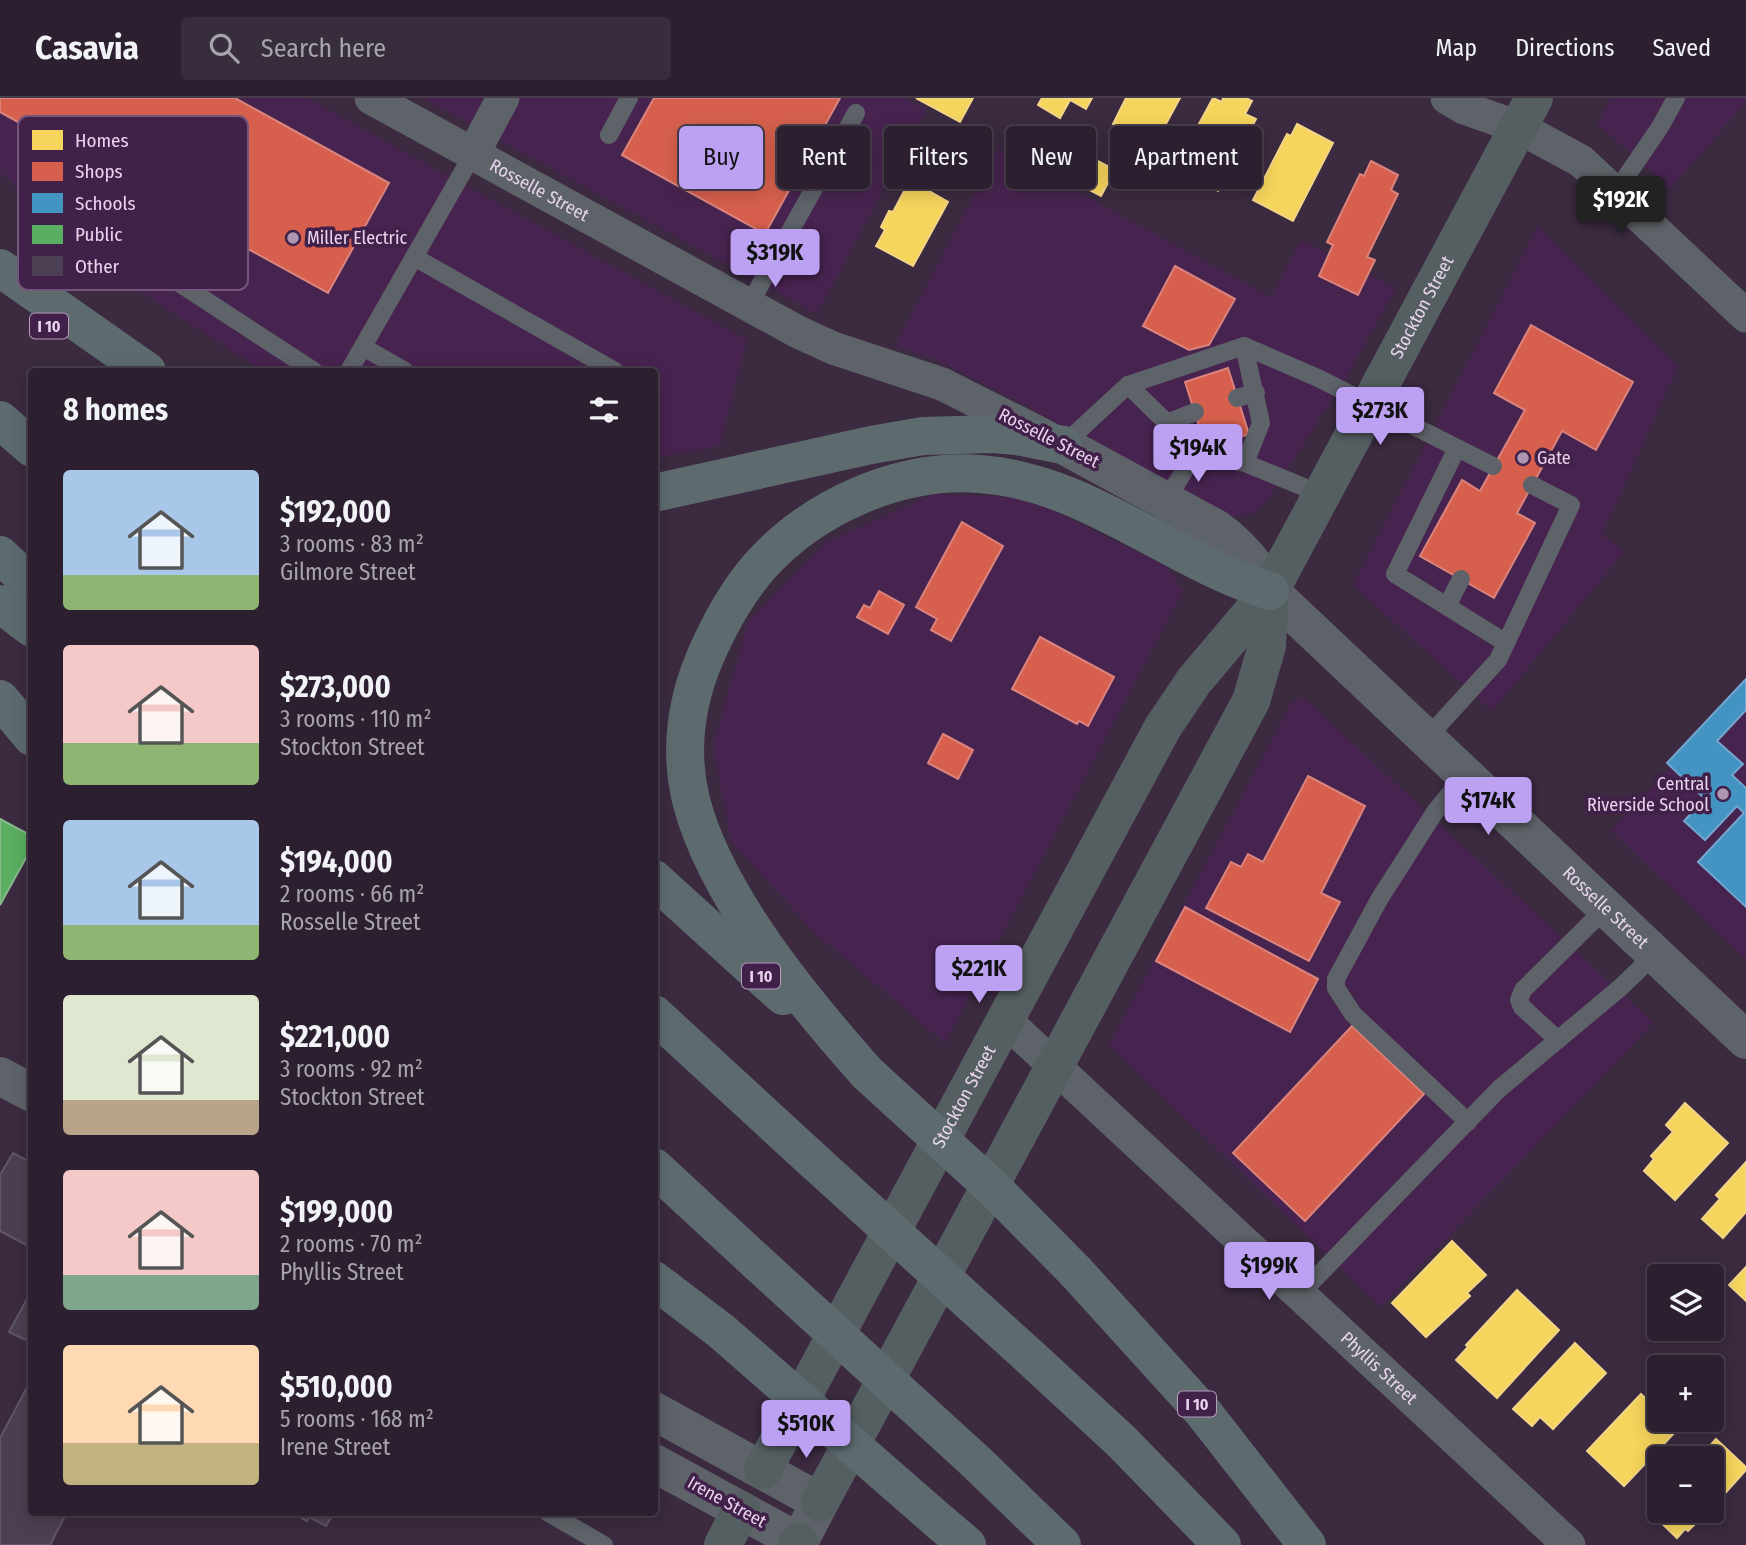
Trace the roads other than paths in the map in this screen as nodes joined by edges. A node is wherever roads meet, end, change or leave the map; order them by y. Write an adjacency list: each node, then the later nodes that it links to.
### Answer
1 (371, 98): 9 (street, Rosselle Street)
2 (503, 98): 9 (street)
3 (629, 98): 8 (lane)
4 (1447, 98): 6 (street)
5 (1676, 98): 10 (lane)
6 (1525, 112): 10 (street); 30 (main road, Stockton Street)
7 (856, 113): 17 (lane)
8 (609, 135)
9 (473, 154): 11 (lane); 17 (street, Rosselle Street)
10 (1615, 193): 18 (street)
11 (414, 257): 19 (lane); 26 (lane)
12 (0, 268): 14 (highway)
13 (0, 281): 21 (highway, I 10)
14 (18, 281)
15 (31, 290): 22 (highway)
16 (190, 290): 23 (lane)
17 (749, 305): 35 (street, Rosselle Street)
18 (1746, 316)
19 (363, 346): 24 (lane); 25 (lane)
20 (1244, 346): 27 (lane); 28 (lane); 30 (lane)
21 (96, 368)
22 (143, 368)
23 (309, 368)
24 (351, 368)
25 (400, 368)
26 (610, 368)
27 (1128, 386): 33 (lane); 35 (lane)
28 (1256, 393): 29 (lane); 38 (lane)
29 (1237, 398)
30 (1370, 404): 36 (lane); 42 (main road, Stockton Street)
31 (1195, 412): 33 (lane)
32 (0, 420): 34 (highway)
33 (1167, 423): 37 (lane)
34 (28, 444)
35 (1063, 445): 41 (highway); 43 (street, Rosselle Street)
36 (1457, 448): 39 (lane); 51 (lane)
37 (1190, 461): 38 (lane); 43 (lane)
38 (1245, 463): 42 (lane)
39 (1493, 466)
40 (1532, 485): 53 (lane)
41 (658, 492)
42 (1321, 494): 48 (main road, Stockton Street)
43 (1166, 501): 48 (street, Rosselle Street)
44 (0, 555): 47 (highway)
45 (0, 574): 49 (highway)
46 (1461, 579): 51 (lane)
47 (28, 581)
48 (1270, 591): 56 (street, Rosselle Street); 62 (main road, Stockton Street); 65 (main road, Stockton Street); 66 (highway)
49 (28, 598)
50 (0, 604): 52 (highway)
51 (1447, 606): 53 (lane)
52 (28, 625)
53 (1506, 643): 56 (lane)
54 (0, 699): 55 (highway)
55 (28, 732)
56 (1426, 739): 57 (street, Rosselle Street)
57 (1465, 775): 59 (street, Rosselle Street); 69 (lane)
58 (658, 882): 66 (highway, I 10)
59 (1606, 908): 60 (street, Rosselle Street); 63 (lane)
60 (1655, 954): 63 (lane); 64 (street, Rosselle Street)
61 (658, 1018): 84 (highway, bridge)
62 (1004, 1020): 65 (street, Phyllis Street); 75 (main road, Stockton Street)
63 (1558, 1040): 69 (lane)
64 (1746, 1040)
65 (1055, 1065): 72 (street, Phyllis Street); 76 (main road, Stockton Street)
66 (867, 1073): 85 (highway, I 10, bridge)
67 (0, 1076): 68 (street)
68 (28, 1091)
69 (1468, 1122): 72 (lane)
70 (658, 1171): 83 (highway, bridge)
71 (658, 1283): 79 (highway, bridge)
72 (1300, 1294): 86 (street, Phyllis Street)
73 (658, 1413): 75 (street)
74 (658, 1465): 77 (street, Irene Street)
75 (763, 1470): 76 (street); 77 (street, Stockton Street)
76 (820, 1502): 80 (street, Stockton Street)
77 (741, 1510): 80 (street, Irene Street); 82 (main road, Stockton Street)
78 (554, 1516): 81 (lane)
79 (954, 1534)
80 (798, 1543)
81 (604, 1545)
82 (723, 1545)
83 (1062, 1545)
84 (1222, 1545)
85 (1307, 1545)
86 (1569, 1545)

